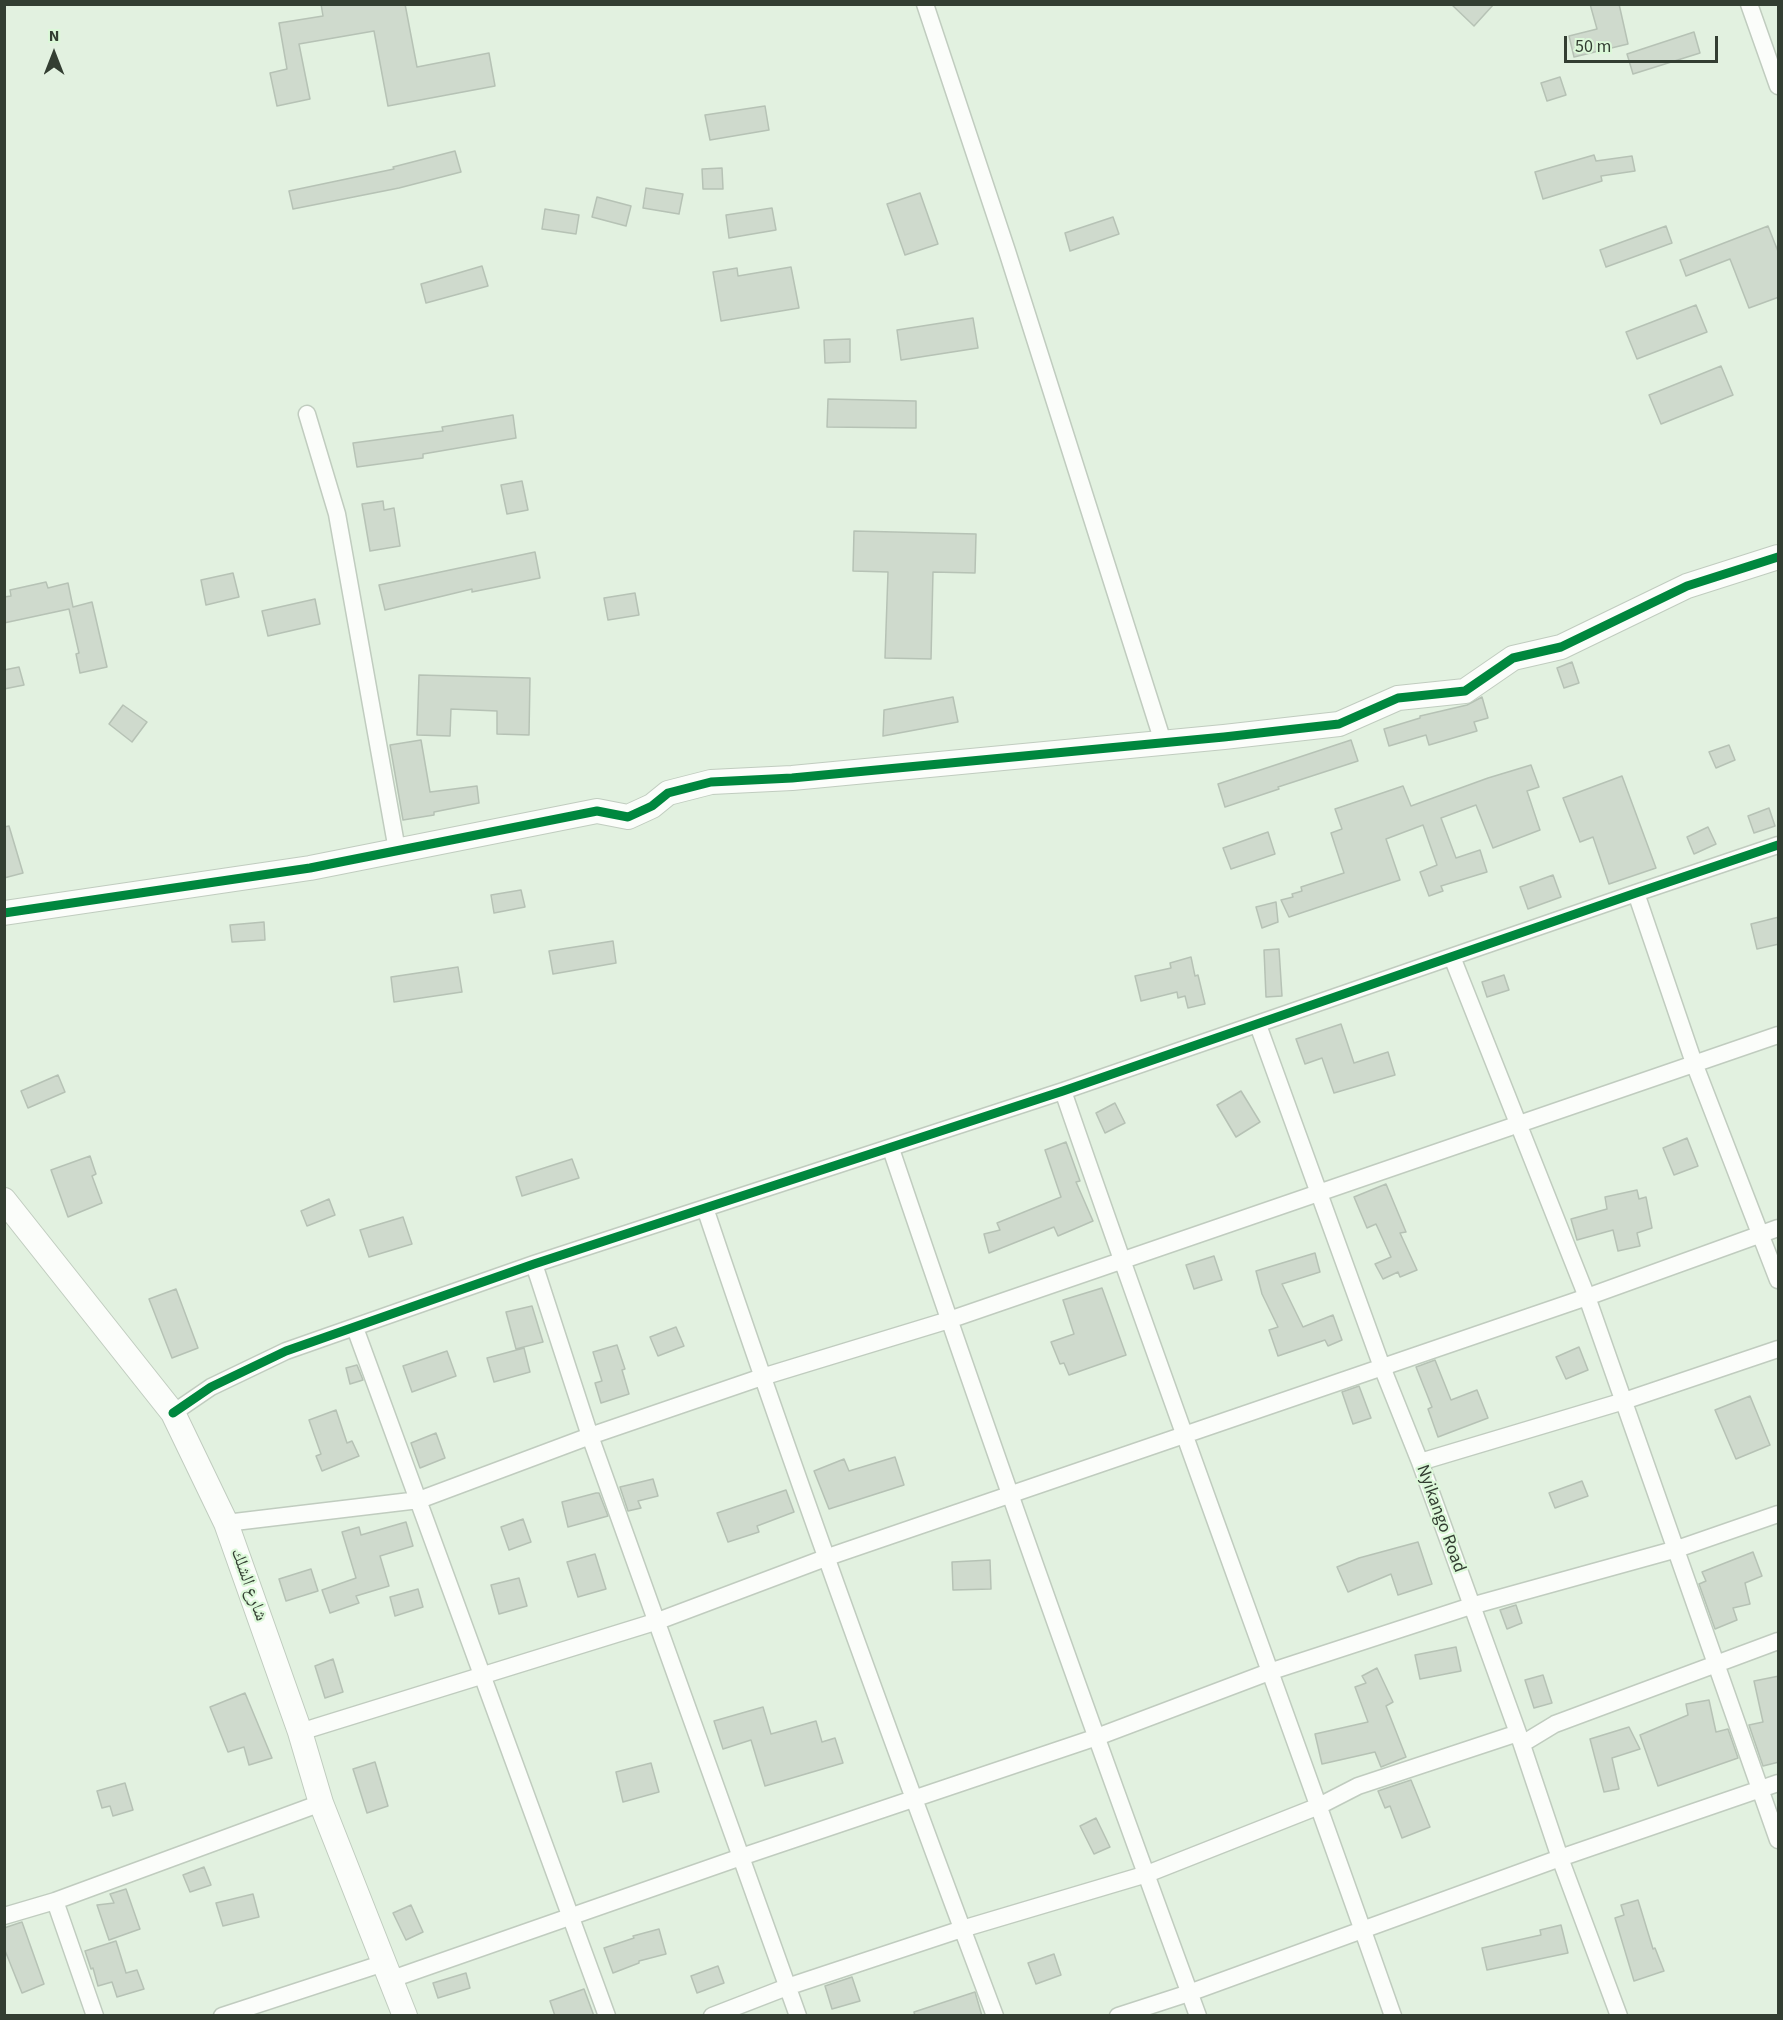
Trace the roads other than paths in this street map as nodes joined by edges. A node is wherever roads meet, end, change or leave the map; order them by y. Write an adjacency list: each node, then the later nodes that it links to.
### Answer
1 (925, 4): 6 (street)
2 (1749, 4): 3 (street)
3 (1779, 86)
4 (307, 414): 8 (street)
5 (1779, 557): 6 (street)
6 (1163, 742): 8 (street)
7 (1779, 845): 9 (street)
8 (397, 850): 10 (street)
9 (1636, 893): 11 (street); 14 (street)
10 (4, 913)
11 (1452, 957): 12 (street); 16 (street)
12 (1258, 1025): 15 (street); 18 (street, Nyikango Road)
13 (1779, 1035): 14 (street)
14 (1694, 1063): 16 (street); 22 (street)
15 (1063, 1091): 17 (street); 23 (street)
16 (1518, 1124): 18 (street); 26 (street)
17 (891, 1149): 20 (street); 27 (street)
18 (1319, 1194): 23 (street); 30 (street, Nyikango Road)
19 (4, 1200): 33 (street, شارع الشلك)
20 (705, 1208): 24 (street); 31 (street)
21 (1779, 1228): 22 (street)
22 (1762, 1235): 25 (street); 26 (street)
23 (1121, 1261): 27 (street); 34 (street)
24 (534, 1264): 28 (street); 35 (street)
25 (1779, 1280)
26 (1587, 1297): 30 (street); 32 (street)
27 (949, 1320): 31 (street); 37 (street)
28 (355, 1328): 33 (street); 38 (street)
29 (1779, 1349): 32 (street)
30 (1382, 1367): 34 (street); 36 (street, Nyikango Road)
31 (762, 1377): 35 (street); 42 (street)
32 (1624, 1401): 36 (street); 41 (street)
33 (173, 1413): 40 (street, شارع الشلك)
34 (1184, 1435): 37 (street); 47 (street)
35 (590, 1436): 38 (street); 44 (street)
36 (1420, 1462): 43 (street, Nyikango Road)
37 (1011, 1494): 42 (street); 50 (street)
38 (419, 1500): 40 (street); 48 (street)
39 (1779, 1514): 41 (street)
40 (226, 1523): 49 (street, شارع الشلك)
41 (1677, 1549): 43 (street); 46 (street)
42 (828, 1557): 44 (street); 54 (street)
43 (1471, 1606): 47 (street); 51 (street, Nyikango Road)
44 (658, 1622): 48 (street); 58 (street)
45 (1779, 1641): 46 (street)
46 (1716, 1663): 51 (street); 53 (street)
47 (1269, 1672): 50 (street); 56 (street)
48 (483, 1675): 49 (street); 63 (street)
49 (300, 1732): 55 (street, شارع الشلك)
50 (1097, 1737): 54 (street); 60 (street)
51 (1520, 1739): 56 (street); 59 (street, Nyikango Road)
52 (1779, 1783): 53 (street)
53 (1760, 1790): 57 (street); 59 (street)
54 (914, 1800): 58 (street); 64 (street)
55 (321, 1803): 61 (street); 66 (street, شارع الشلك)
56 (1319, 1806): 60 (street); 65 (street)
57 (1779, 1840)
58 (741, 1857): 63 (street); 67 (street)
59 (1560, 1858): 65 (street); 79 (street, Nyikango Road)
60 (1147, 1874): 64 (street); 68 (street)
61 (54, 1901): 62 (street); 69 (street)
62 (4, 1916)
63 (570, 1916): 66 (street); 72 (street)
64 (962, 1929): 67 (street); 75 (street)
65 (1363, 1930): 68 (street); 78 (street)
66 (388, 1971): 70 (street); 71 (street, شارع الشلك)
67 (788, 1987): 73 (street); 74 (street)
68 (1190, 1993): 76 (street); 77 (street)
69 (95, 2016)
70 (222, 2016)
71 (405, 2016)
72 (607, 2016)
73 (712, 2016)
74 (798, 2016)
75 (995, 2016)
76 (1118, 2016)
77 (1198, 2016)
78 (1393, 2016)
79 (1619, 2016)

